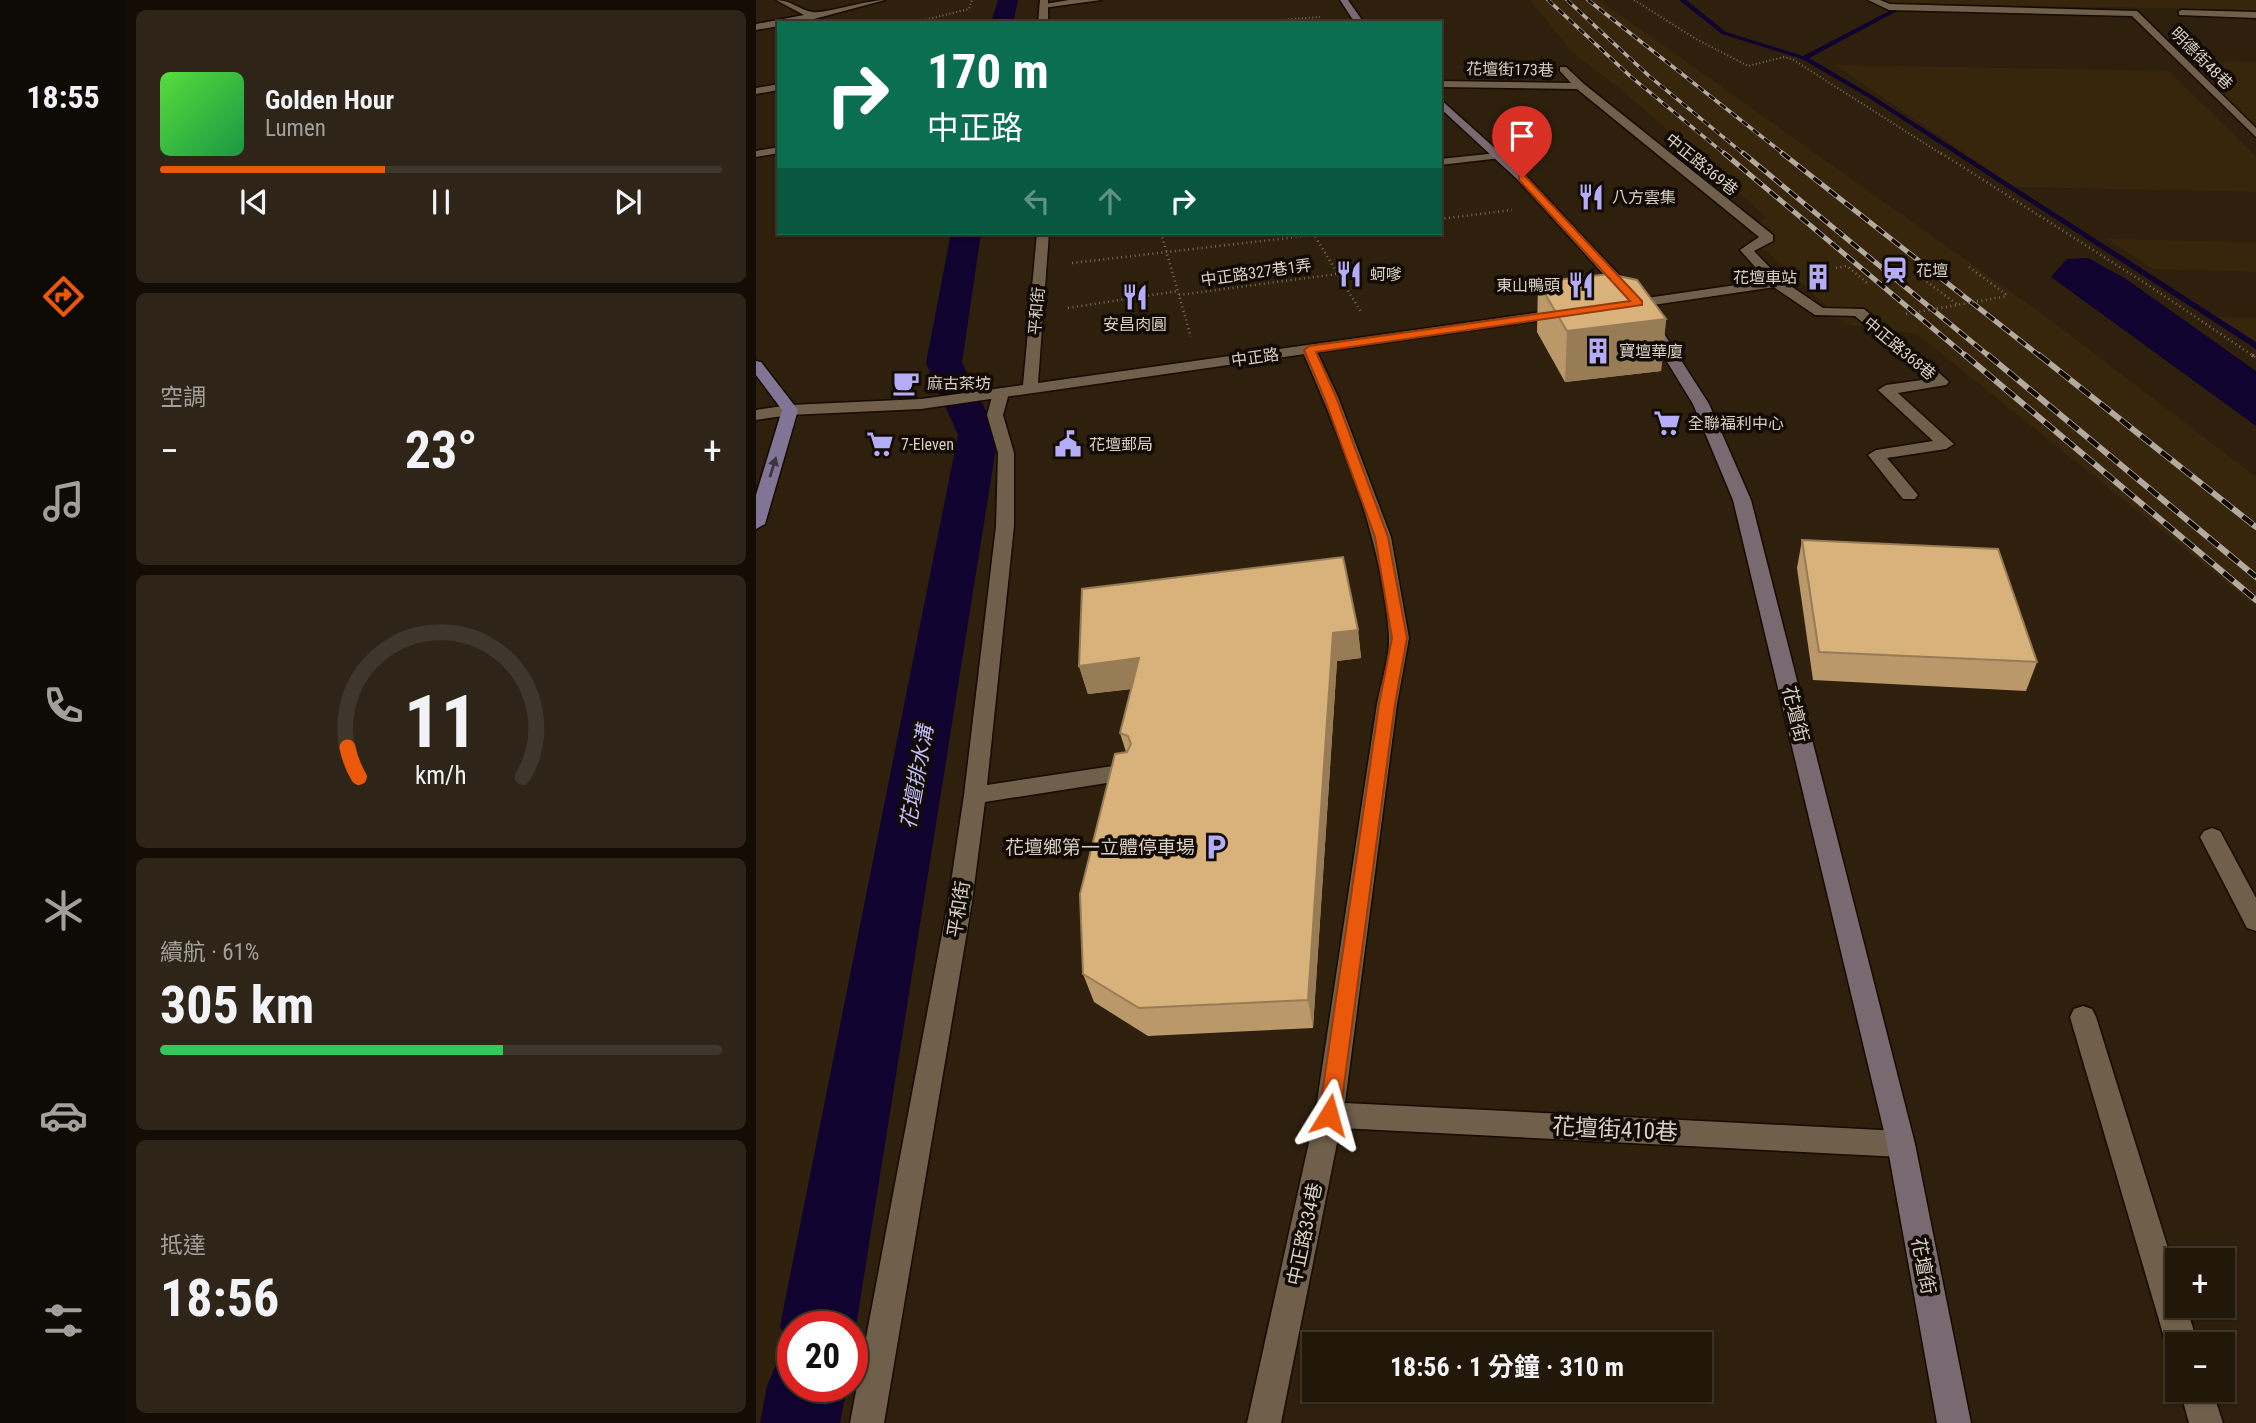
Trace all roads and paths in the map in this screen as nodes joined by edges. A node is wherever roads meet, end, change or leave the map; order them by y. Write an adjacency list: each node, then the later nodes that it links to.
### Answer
1 (780, 0): 12 (street)
2 (881, 0): 12 (street)
3 (972, 0): 14 (path)
4 (1097, 0): 8 (street)
5 (1343, 0): 10 (street)
6 (1634, 0): 54 (path)
7 (1872, 0): 26 (street, 明德街48巷)
8 (1044, 2): 15 (street)
9 (2182, 13): 11 (street)
10 (1353, 15): 16 (path); 17 (street)
11 (2256, 15)
12 (814, 16): 13 (street)
13 (789, 21)
14 (920, 21)
15 (1043, 21)
16 (1268, 21)
17 (1358, 21)
18 (777, 23): 19 (street)
19 (756, 27)
20 (1563, 69): 22 (street, 中正路369巷)
21 (1442, 84): 22 (street, 花壇街173巷)
22 (1580, 86): 43 (street, 中正路369巷)
23 (777, 87): 24 (street)
24 (756, 91)
25 (1442, 104): 29 (street, 花壇街)
26 (2256, 134)
27 (777, 150): 28 (street)
28 (756, 154)
29 (1497, 156): 30 (street); 31 (street, 花壇街)
30 (1442, 162)
31 (1548, 206): 32 (path); 46 (street, 花壇街)
32 (1442, 219)
33 (1043, 235): 38 (street, 平和街)
34 (1162, 235): 37 (path)
35 (1305, 235): 37 (path)
36 (1314, 235): 41 (path)
37 (1166, 252): 38 (path); 45 (path)
38 (1040, 267): 50 (street, 平和街)
39 (1969, 267): 47 (path, bridge)
40 (1836, 268): 44 (path)
41 (1337, 274): 45 (path, 中正路327巷1弄); 52 (path)
42 (1923, 279): 47 (path)
43 (1777, 284): 46 (street); 61 (street, 中正路368巷)
44 (1871, 286)
45 (1178, 293): 50 (path, 中正路327巷1弄); 56 (path)
46 (1638, 303): 48 (street); 69 (street, 花壇街)
47 (1958, 305): 51 (path, bridge)
48 (1611, 307)
49 (1583, 311): 52 (street, 中正路)
50 (1036, 314): 57 (street, 平和街)
51 (1906, 314)
52 (1378, 339): 53 (street, 中正路)
53 (1309, 350): 56 (street, 中正路); 68 (street, 中正路334巷)
54 (2256, 358)
55 (756, 365): 59 (main road)
56 (1200, 365): 57 (street, 中正路)
57 (1030, 388): 58 (street, 中正路)
58 (992, 394): 59 (street, 中正路); 64 (street, 平和街)
59 (790, 410): 60 (street); 62 (main road, one-way to 59)
60 (756, 415)
61 (1909, 495)
62 (756, 524)
63 (1126, 772): 64 (street)
64 (975, 795): 72 (street, 平和街)
65 (2212, 837): 66 (street)
66 (2256, 921)
67 (2083, 1017): 70 (street)
68 (1329, 1115): 69 (street, 花壇街410巷); 73 (street, 中正路334巷)
69 (1901, 1144): 74 (street, 花壇街)
70 (2178, 1332)
71 (2200, 1402): 75 (street)
72 (867, 1423)
73 (1264, 1423)
74 (1954, 1423)
75 (2206, 1423)

